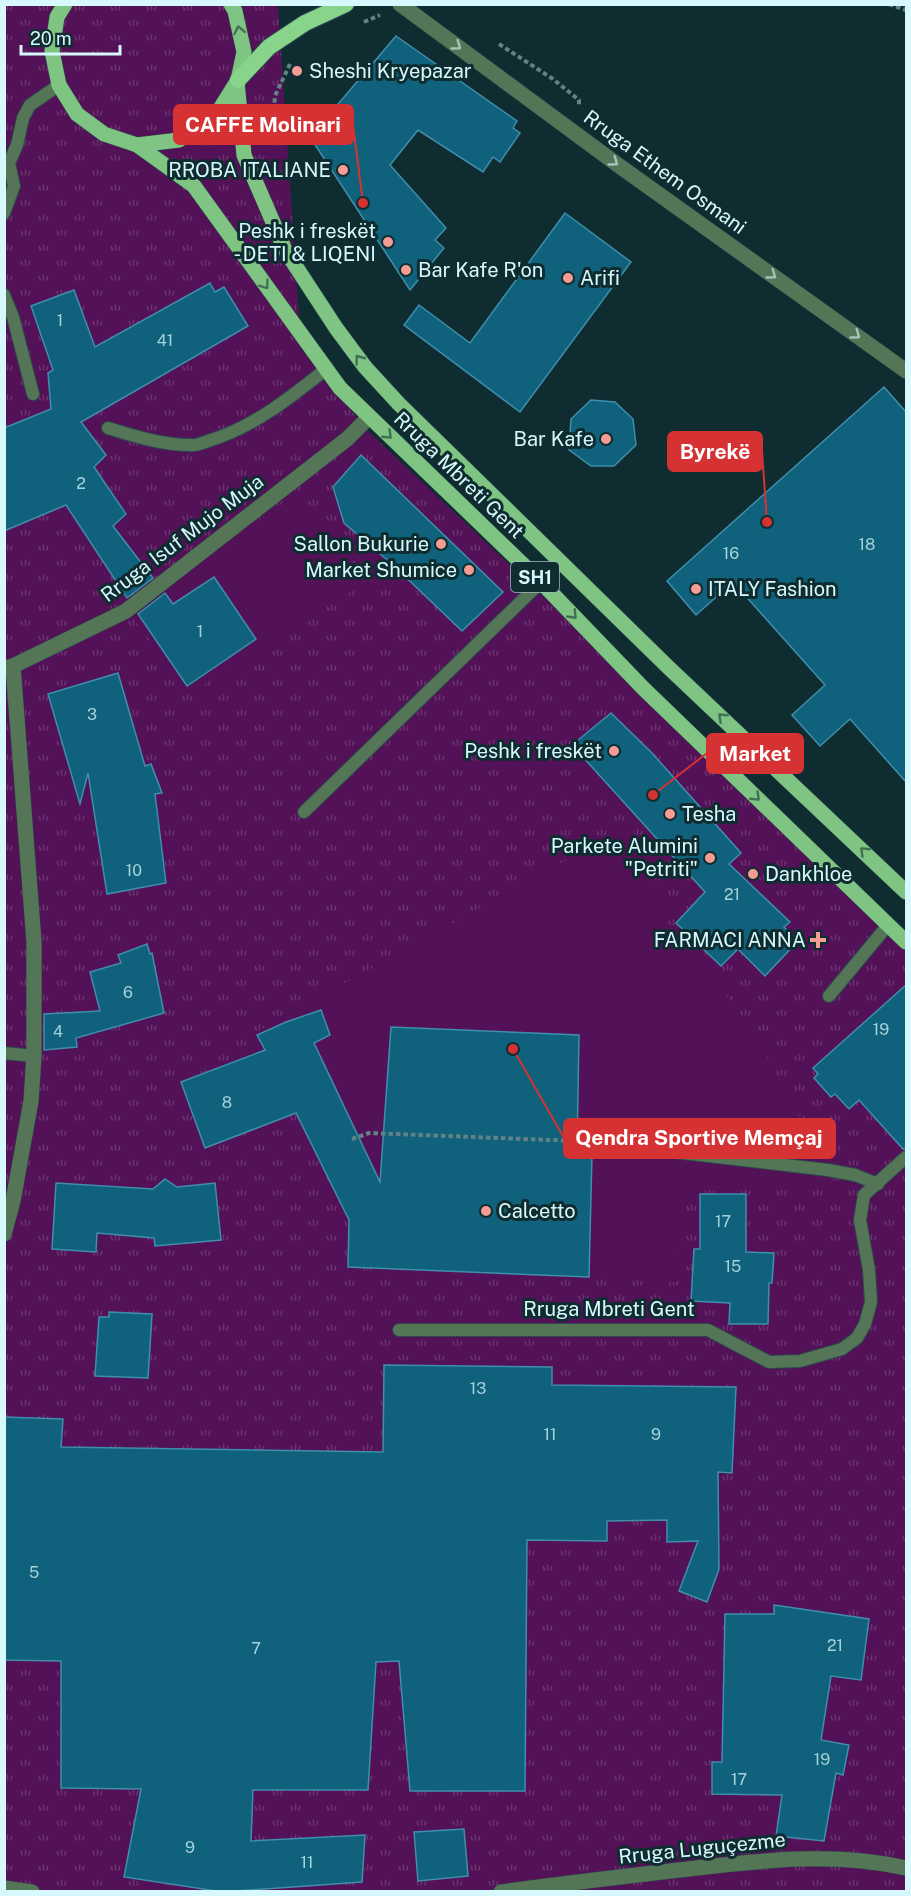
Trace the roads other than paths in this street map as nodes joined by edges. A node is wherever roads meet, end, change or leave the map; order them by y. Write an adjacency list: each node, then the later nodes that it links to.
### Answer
1 (231, 4): 5 (main road, Rruga Mbreti Gent / SH1, one-way to 1)
2 (346, 4): 5 (highway)
3 (400, 4): 12 (street, Rruga Ethem Osmani, one-way to 12)
4 (60, 9): 6 (main road, Rruga Mbreti Gent / SH1)
5 (238, 81): 7 (main road, Rruga Mbreti Gent / SH1); 19 (main road, Rruga Mbreti Gent / SH1, one-way to 5)
6 (59, 86): 7 (main road, Rruga Mbreti Gent / SH1); 8 (lane)
7 (136, 145): 11 (main road, Rruga Mbreti Gent / SH1, one-way to 11)
8 (7, 163): 9 (lane)
9 (4, 213)
10 (4, 296): 13 (lane)
11 (326, 369): 14 (main road, Rruga Mbreti Gent / SH1); 15 (lane)
12 (906, 371)
13 (33, 394)
14 (369, 417): 16 (main road, Rruga Mbreti Gent / SH1, one-way to 16); 17 (street, Rruga Isuf Mujo Muja)
15 (108, 428)
16 (541, 582): 18 (lane); 20 (main road, Rruga Mbreti Gent / SH1, one-way to 20)
17 (9, 667): 24 (street)
18 (304, 812)
19 (906, 892)
20 (888, 925): 21 (main road, Rruga Mbreti Gent / SH1); 22 (lane)
21 (906, 942)
22 (829, 996)
23 (4, 1053): 24 (lane)
24 (34, 1056): 28 (street)
25 (622, 1146): 27 (lane)
26 (906, 1157): 27 (lane, Rruga Mbreti Gent)
27 (878, 1184): 29 (lane, Rruga Mbreti Gent)
28 (4, 1234)
29 (399, 1330)
30 (906, 1868): 33 (street, Rruga Luguçezme)
31 (4, 1888): 32 (street)
32 (32, 1892)
33 (501, 1892)

